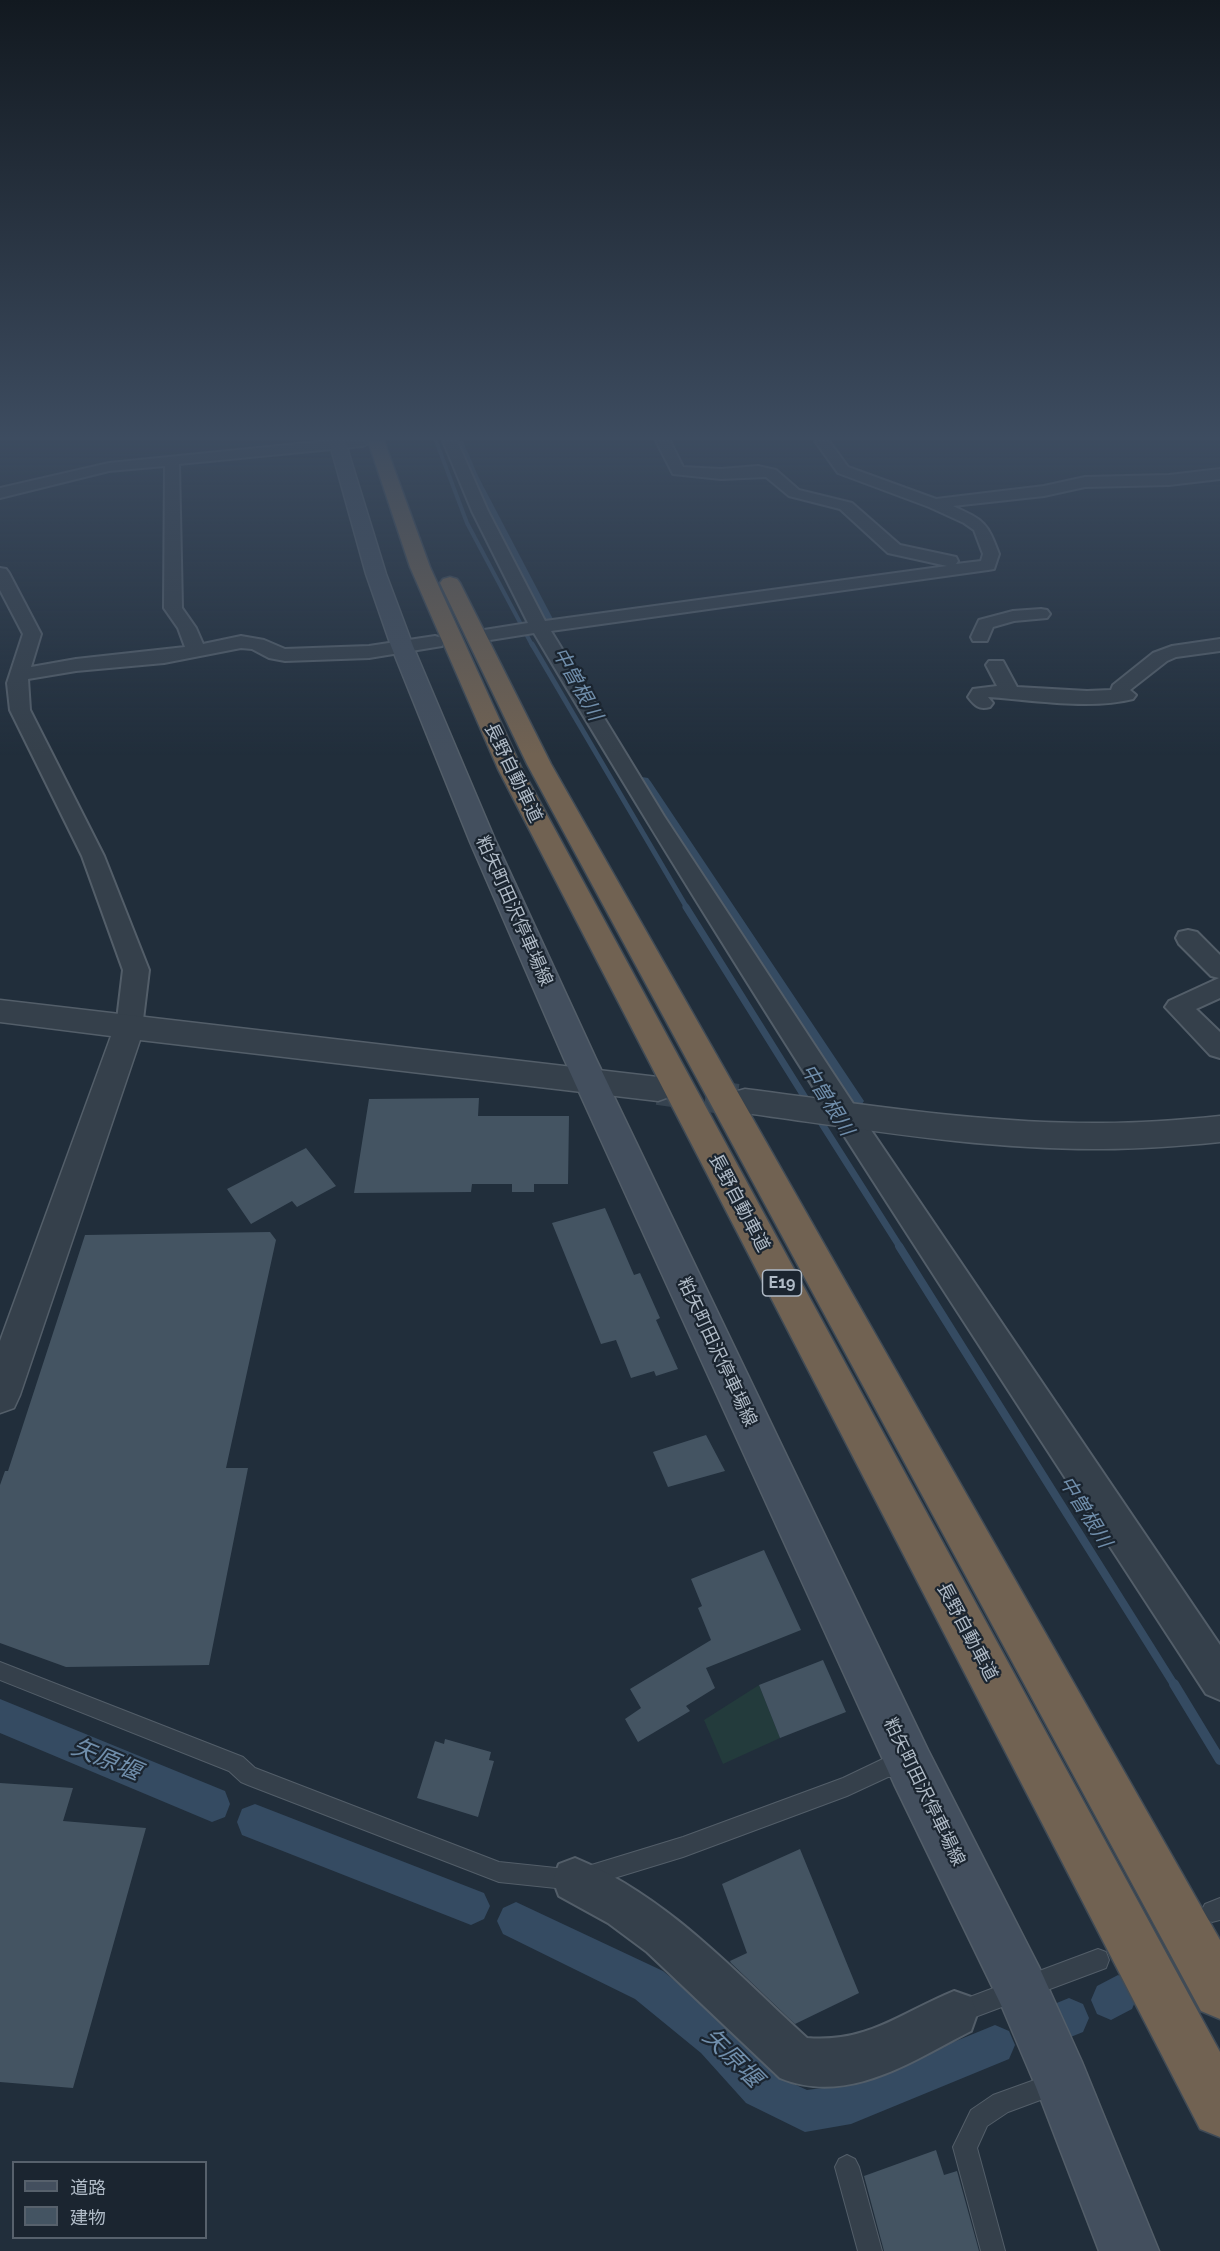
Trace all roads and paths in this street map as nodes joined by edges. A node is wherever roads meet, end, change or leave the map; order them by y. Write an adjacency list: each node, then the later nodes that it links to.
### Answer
1 (173, 546): 16 (street)
2 (370, 546): 14 (main road, 粕矢町田沢停車場線)
3 (412, 546): 42 (highway, 長野自動車道 / E19)
4 (434, 546): 39 (highway, 長野自動車道 / E19)
5 (498, 546): 11 (street)
6 (891, 546): 8 (street)
7 (988, 546): 8 (street)
8 (966, 567): 11 (street)
9 (0, 573): 18 (street)
10 (1041, 614): 13 (street)
11 (539, 627): 12 (street); 30 (street)
12 (490, 634)
13 (980, 636)
14 (418, 644): 16 (street); 27 (main road, 粕矢町田沢停車場線)
15 (1220, 645): 19 (street)
16 (196, 651): 18 (street)
17 (996, 665): 19 (street)
18 (12, 682): 25 (street)
19 (1011, 693): 20 (street)
20 (983, 703)
21 (1188, 938): 22 (street)
22 (1220, 970)
23 (1220, 987): 26 (street)
24 (0, 1011): 25 (street)
25 (129, 1028): 27 (street); 32 (street)
26 (1220, 1048)
27 (592, 1080): 28 (street); 35 (main road, 粕矢町田沢停車場線)
28 (658, 1089)
29 (746, 1101): 30 (street)
30 (844, 1113): 31 (street); 34 (street)
31 (1220, 1129)
32 (0, 1395)
33 (0, 1671): 36 (lane)
34 (1220, 1680)
35 (911, 1767): 36 (lane); 38 (main road, 粕矢町田沢停車場線)
36 (575, 1880): 40 (street)
37 (1098, 1960): 38 (lane)
38 (1021, 1988): 40 (lane); 41 (main road, 粕矢町田沢停車場線)
39 (1220, 1992)
40 (954, 2014)
41 (1062, 2082): 45 (lane); 46 (main road, 粕矢町田沢停車場線)
42 (1220, 2109)
43 (847, 2167): 44 (lane)
44 (870, 2251)
45 (993, 2251)
46 (1129, 2251)

